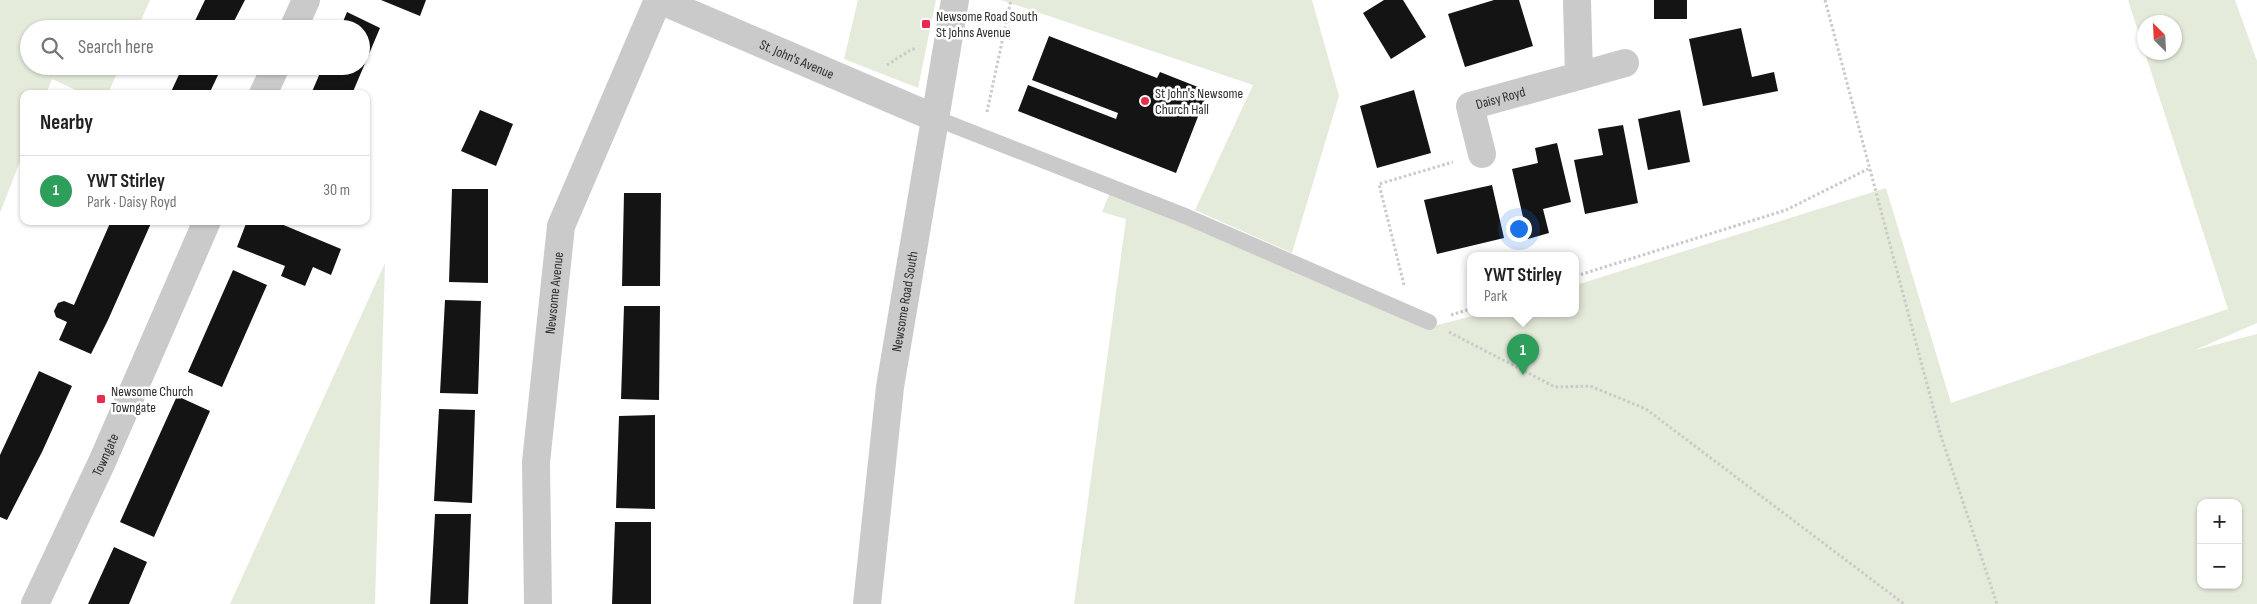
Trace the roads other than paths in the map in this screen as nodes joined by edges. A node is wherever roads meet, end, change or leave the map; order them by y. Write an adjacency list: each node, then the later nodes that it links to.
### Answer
1 (306, 0): 5 (street)
2 (658, 0): 10 (street, St. John's Avenue); 15 (street, Newsome Avenue)
3 (956, 0): 10 (street, Newsome Road South)
4 (1577, 0): 8 (street)
5 (297, 20)
6 (1625, 63): 8 (street, Daisy Royd)
7 (272, 75): 9 (street)
8 (1578, 76): 11 (street, Daisy Royd)
9 (265, 90)
10 (935, 118): 13 (lane); 16 (street, Newsome Road South)
11 (1482, 154)
12 (205, 225): 14 (street, Towngate)
13 (1429, 322)
14 (36, 604)
15 (538, 604)
16 (867, 604)

